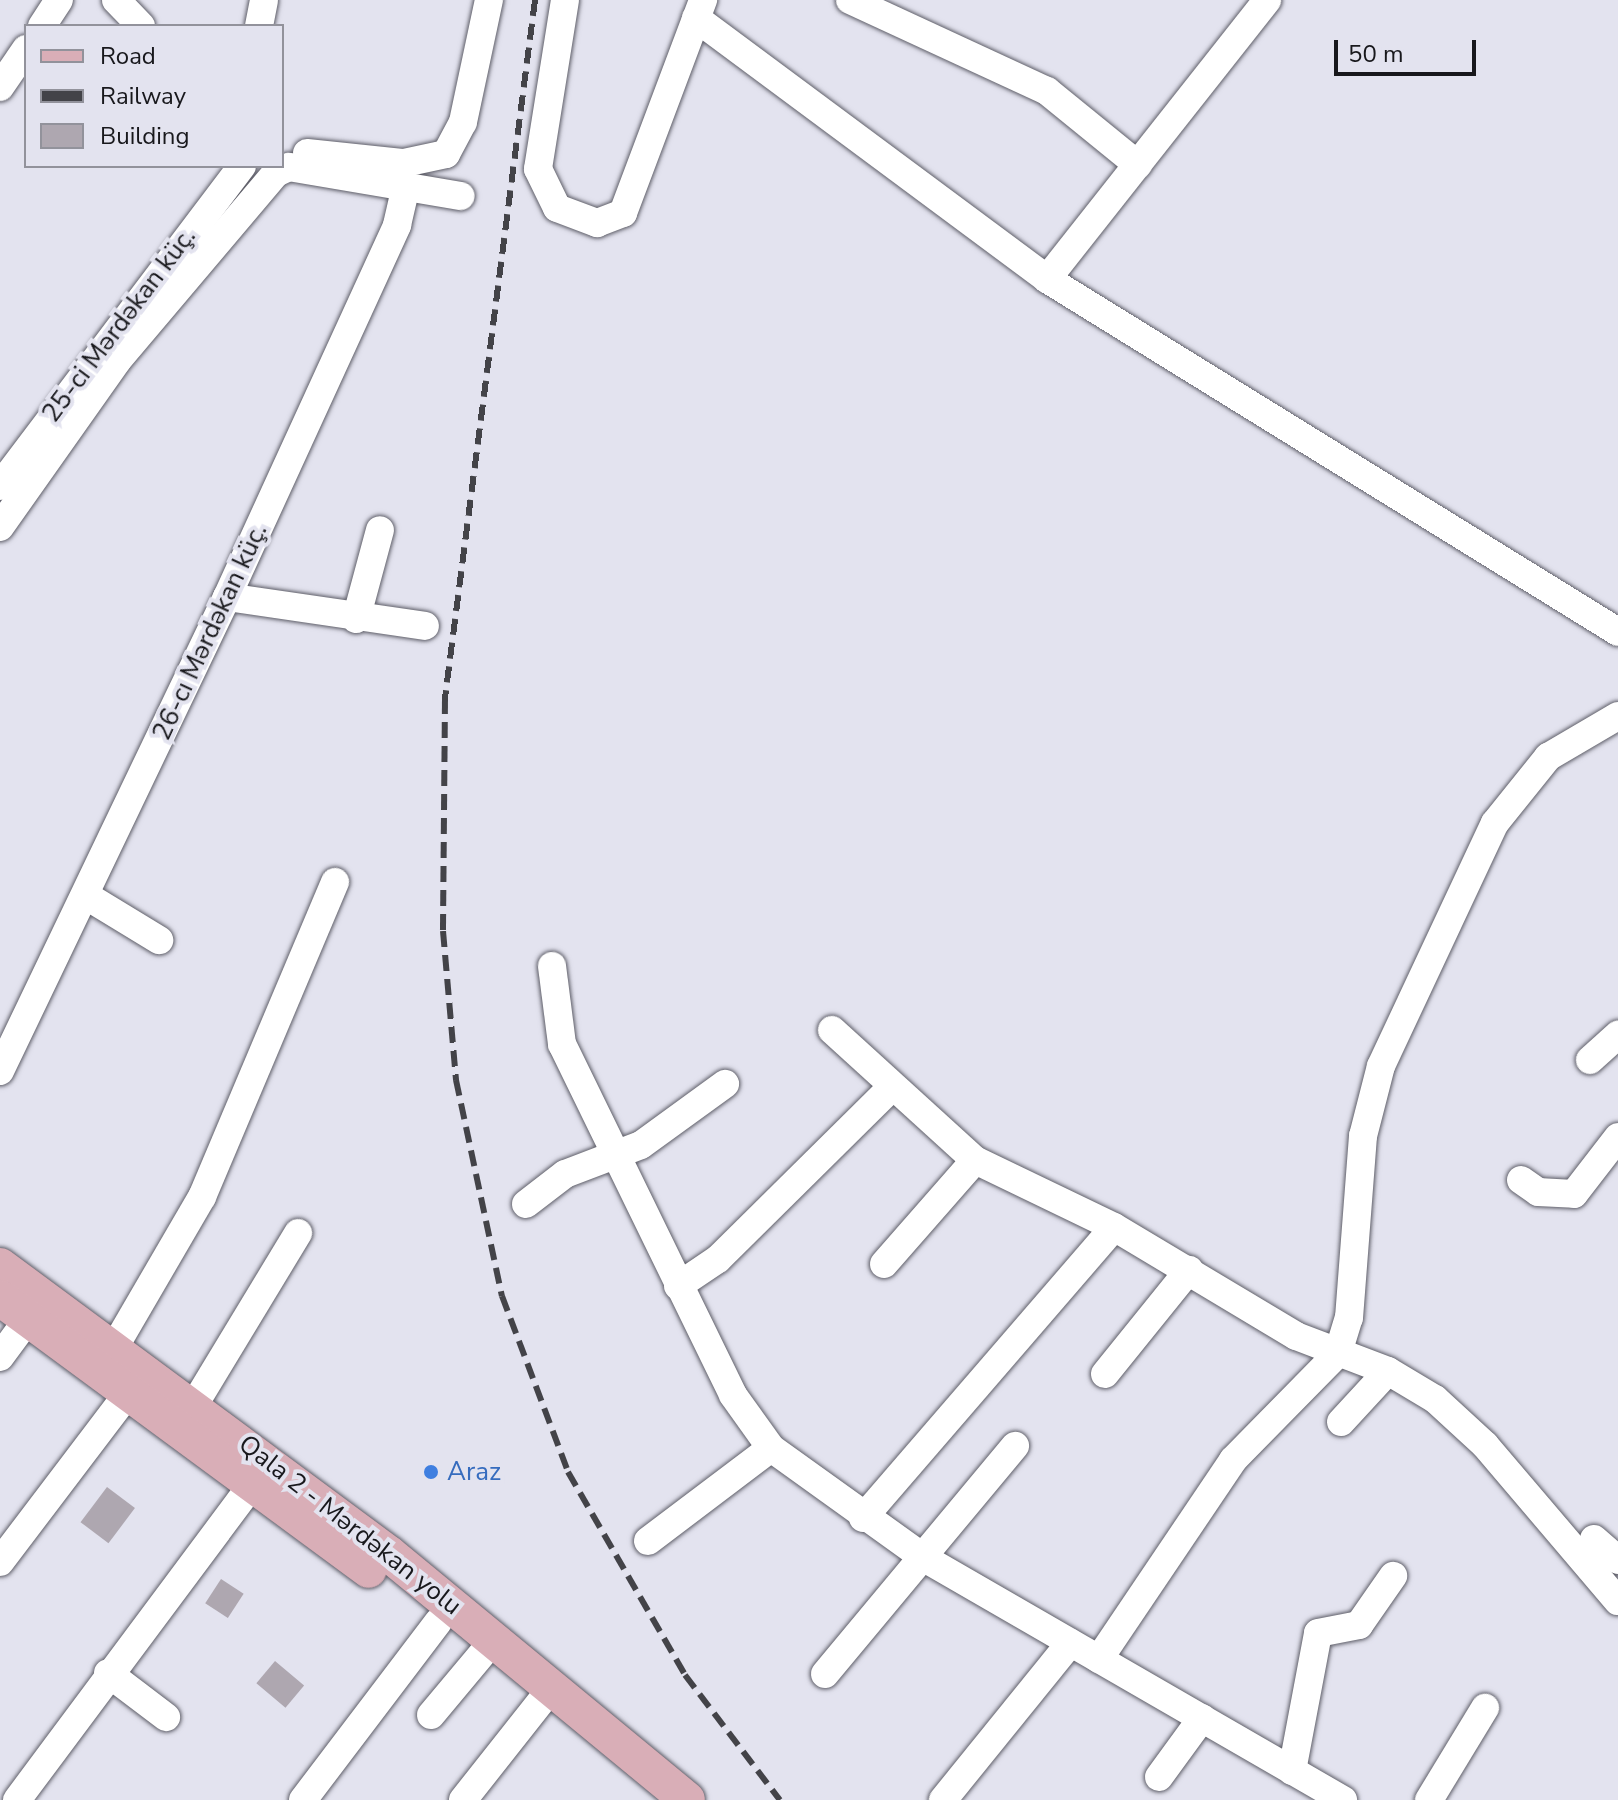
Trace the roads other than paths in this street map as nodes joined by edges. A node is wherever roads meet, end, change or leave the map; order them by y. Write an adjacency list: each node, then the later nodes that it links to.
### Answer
1 (59, 0): 9 (street)
2 (116, 0): 10 (street)
3 (264, 0): 11 (street)
4 (489, 0): 14 (street)
5 (565, 0): 8 (street)
6 (850, 0): 15 (street)
7 (1267, 0): 15 (street)
8 (699, 9): 19 (street)
9 (43, 24)
10 (139, 24)
11 (259, 24)
12 (24, 52): 13 (street)
13 (0, 87)
14 (284, 150)
15 (1138, 165): 19 (street)
16 (240, 168): 20 (street, 25-ci Mərdəkan küç.)
17 (406, 187): 18 (street); 21 (street); 23 (street, 26-cı Mərdəkan küç.)
18 (461, 196)
19 (1047, 279): 26 (street)
20 (0, 486)
21 (0, 527)
22 (380, 530): 24 (street)
23 (227, 597): 24 (street); 29 (street, 26-cı Mərdəkan küç.)
24 (356, 619): 25 (street)
25 (425, 626)
26 (1618, 632)
27 (1618, 716): 51 (street)
28 (335, 882): 50 (street)
29 (85, 895): 30 (street); 35 (street, 26-cı Mərdəkan küç.)
30 (159, 940)
31 (552, 966): 39 (street)
32 (832, 1030): 37 (street)
33 (1618, 1035): 34 (street)
34 (1590, 1060)
35 (0, 1071)
36 (725, 1084): 39 (street)
37 (890, 1089): 40 (street); 48 (street)
38 (1614, 1154): 41 (street)
39 (613, 1157): 42 (street); 48 (street)
40 (975, 1160): 43 (street); 45 (street)
41 (1521, 1180)
42 (526, 1204)
43 (1114, 1227): 47 (street); 61 (street)
44 (298, 1233): 56 (street)
45 (884, 1264)
46 (0, 1266): 50 (main road, Qala 2 - Mərdəkan yolu)
47 (1189, 1270): 51 (street); 54 (street)
48 (678, 1286): 59 (street)
49 (14, 1308): 52 (street); 55 (main road)
50 (114, 1348): 56 (main road, Qala 2 - Mərdəkan yolu)
51 (1338, 1353): 53 (street); 72 (street)
52 (0, 1357)
53 (1388, 1371): 57 (street); 68 (street)
54 (1105, 1374)
55 (129, 1392): 60 (main road); 66 (street)
56 (194, 1405): 82 (main road, Qala 2 - Mərdəkan yolu)
57 (1341, 1422)
58 (1015, 1446): 64 (street)
59 (771, 1448): 61 (street); 63 (street)
60 (253, 1483): 69 (main road); 73 (street)
61 (863, 1518): 64 (street)
62 (1594, 1539): 65 (street)
63 (648, 1541)
64 (924, 1558): 70 (street); 74 (street)
65 (1618, 1560)
66 (0, 1562)
67 (1393, 1576): 80 (street)
68 (1618, 1601)
69 (438, 1622): 71 (main road); 84 (street)
70 (1070, 1643): 72 (street); 86 (street)
71 (482, 1654): 75 (main road); 77 (street)
72 (1099, 1659): 79 (street)
73 (108, 1673): 78 (street); 83 (street)
74 (825, 1674)
75 (542, 1700): 82 (main road); 85 (street)
76 (1485, 1708): 88 (street)
77 (431, 1715)
78 (166, 1717)
79 (1202, 1718): 80 (street); 81 (street)
80 (1292, 1771): 87 (street)
81 (1159, 1777)
82 (676, 1798)
83 (17, 1800)
84 (303, 1800)
85 (463, 1800)
86 (943, 1800)
87 (1343, 1800)
88 (1429, 1800)

